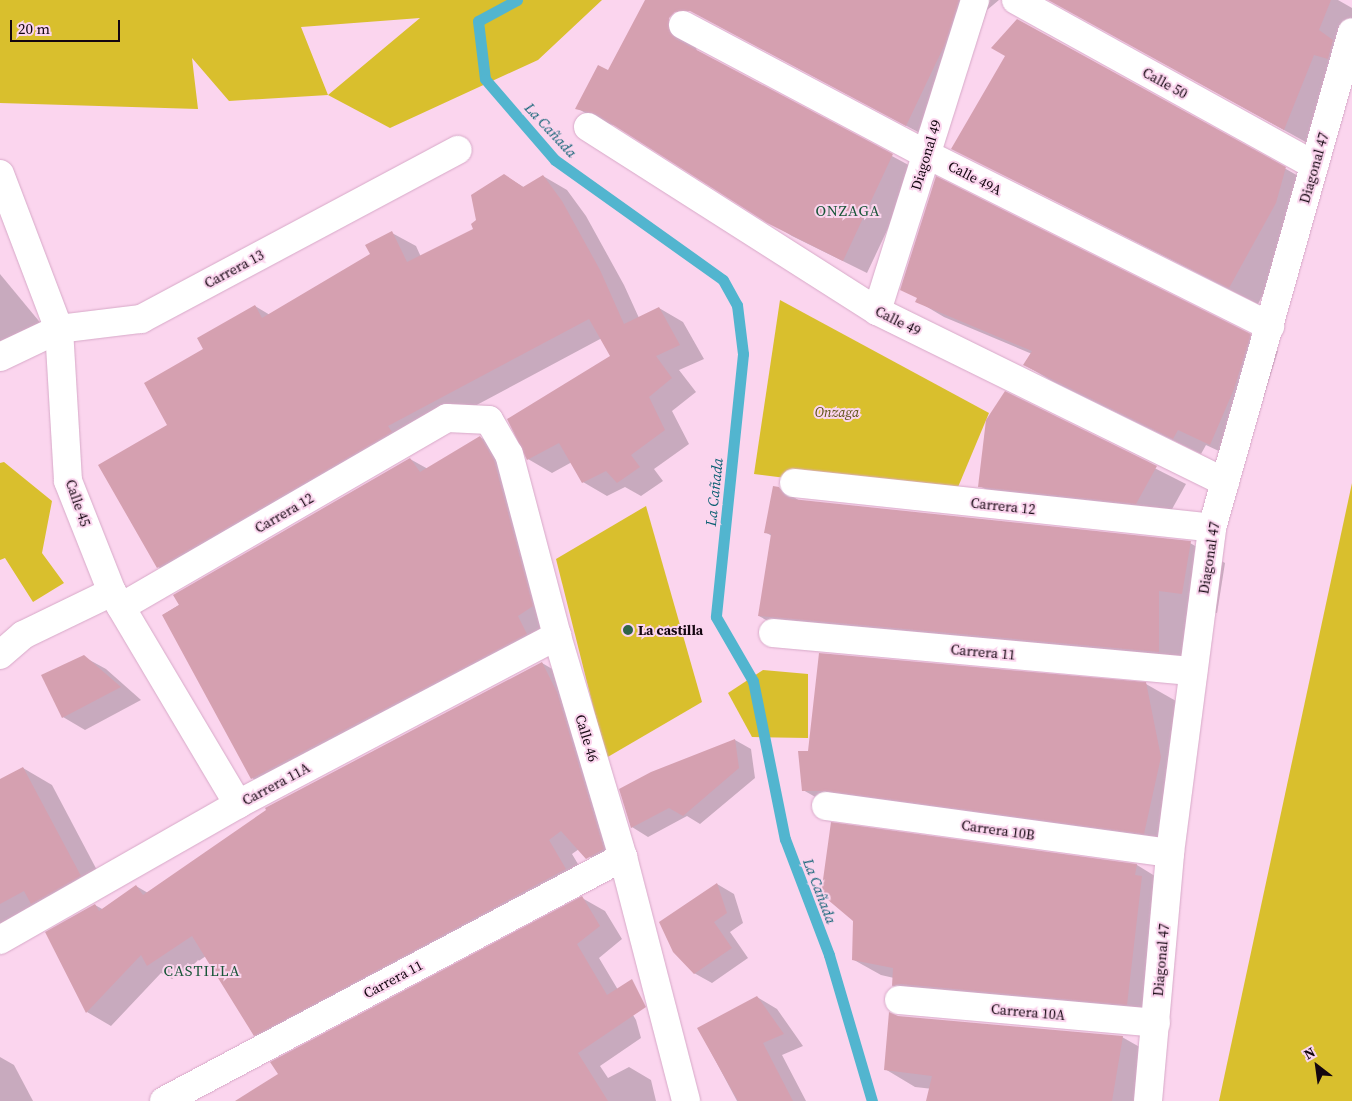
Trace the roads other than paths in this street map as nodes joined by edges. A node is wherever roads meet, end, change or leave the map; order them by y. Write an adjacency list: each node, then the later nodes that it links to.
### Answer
1 (975, 0): 7 (street, Diagonal 49)
2 (1016, 0): 8 (street, Calle 50)
3 (683, 25): 7 (street, Calle 49A)
4 (1352, 32): 8 (street, Diagonal 47)
5 (588, 128): 10 (street, Calle 49)
6 (458, 150): 12 (street, Carrera 13)
7 (926, 154): 10 (street, Diagonal 49); 11 (street, Calle 49A)
8 (1314, 165): 11 (street, Diagonal 47)
9 (0, 174): 12 (street, Calle 45)
10 (877, 311): 15 (street, Calle 49)
11 (1270, 326): 15 (street, Diagonal 47)
12 (59, 330): 13 (street, Carrera 13); 18 (street, Calle 45)
13 (0, 357)
14 (447, 418): 18 (street, Carrera 12); 20 (street, Calle 46)
15 (1225, 482): 17 (street, Diagonal 47)
16 (794, 483): 17 (street, Carrera 12)
17 (1212, 528): 22 (street, Diagonal 47)
18 (117, 600): 21 (street, Carrera 12); 23 (street, Calle 45)
19 (773, 633): 22 (street, Carrera 11)
20 (557, 636): 23 (street, Carrera 11A); 26 (street, Calle 46)
21 (0, 656)
22 (1193, 672): 25 (street, Diagonal 47)
23 (238, 804): 27 (street, Carrera 11A)
24 (826, 806): 25 (street, Carrera 10B)
25 (1170, 853): 29 (street, Diagonal 47)
26 (623, 857): 30 (street, Calle 46); 31 (street, Carrera 11)
27 (0, 940)
28 (899, 1000): 29 (street, Carrera 10A)
29 (1156, 1023): 32 (street, Diagonal 47)
30 (678, 1097)
31 (164, 1101)
32 (1148, 1101)

